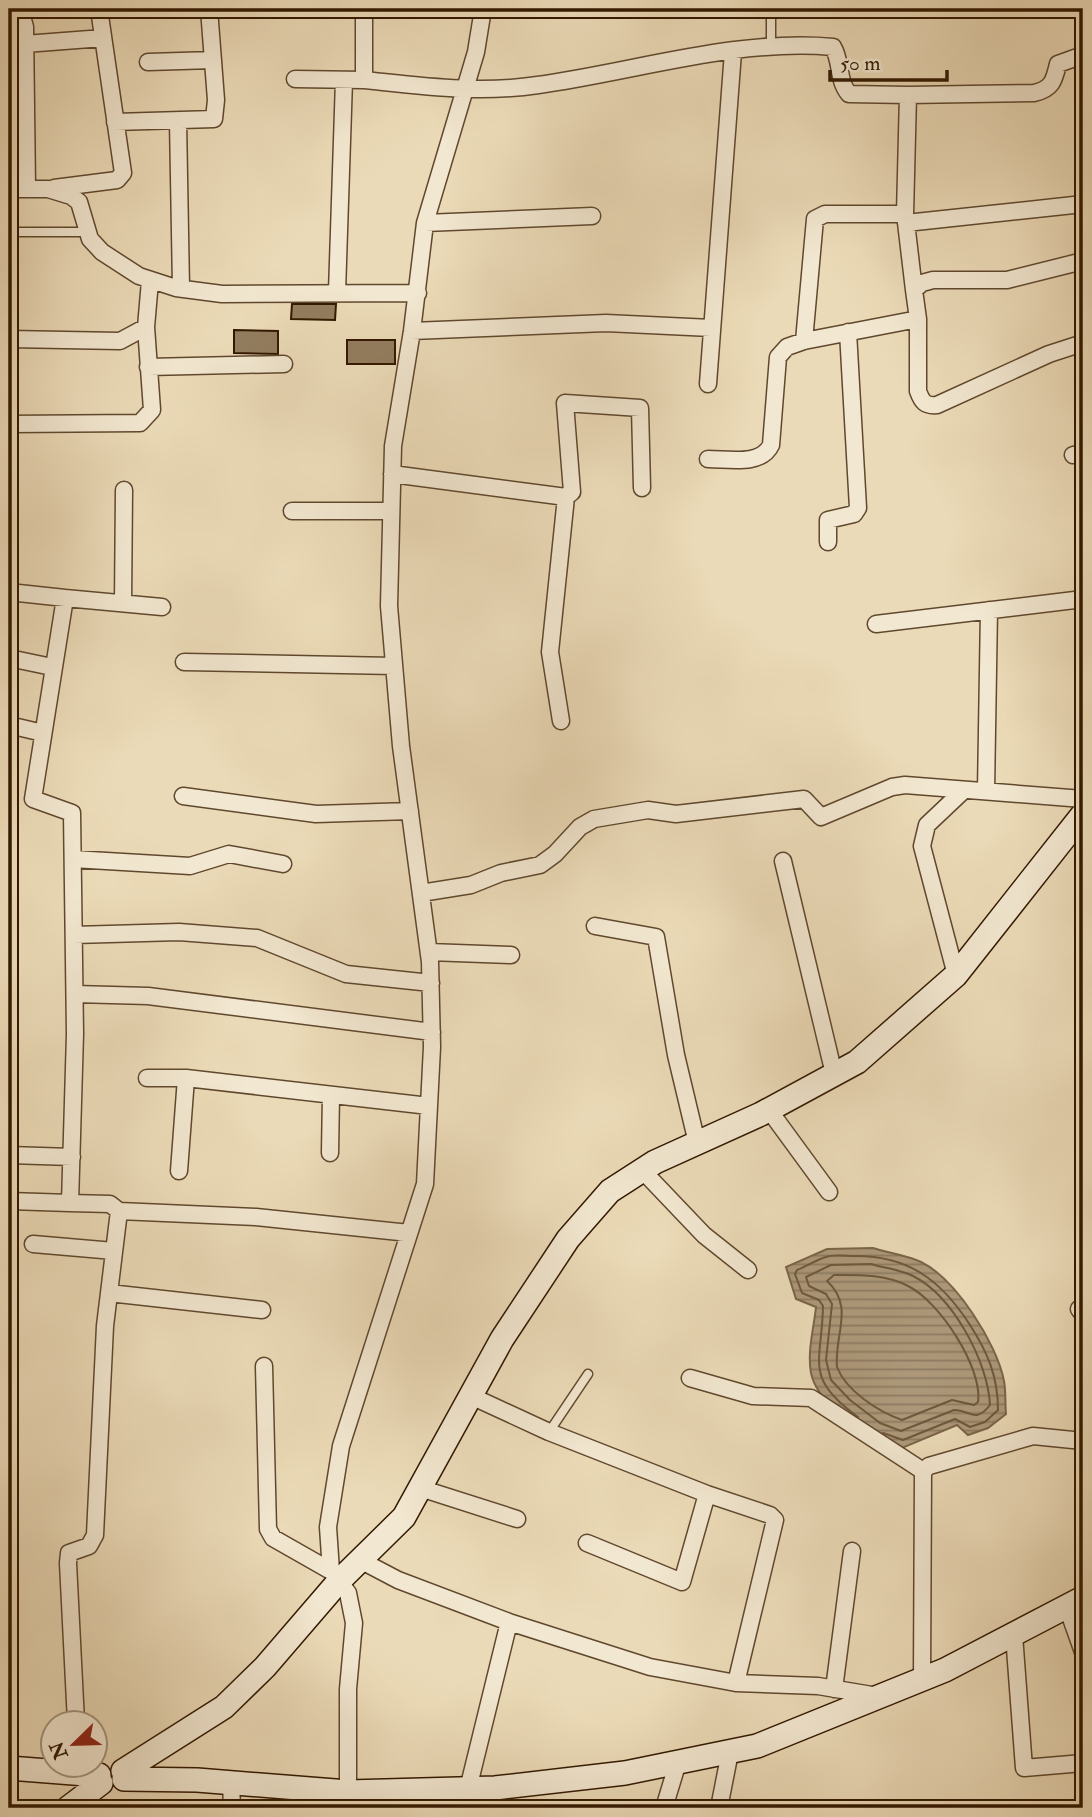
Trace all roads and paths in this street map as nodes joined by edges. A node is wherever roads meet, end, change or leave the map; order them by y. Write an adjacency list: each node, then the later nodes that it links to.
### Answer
1 (20, 9): 8 (street)
2 (99, 9): 7 (street)
3 (209, 9): 12 (street)
4 (364, 9): 16 (street)
5 (483, 9): 17 (street)
6 (771, 9): 9 (lane)
7 (103, 38): 8 (street); 22 (street)
8 (25, 44): 20 (street)
9 (771, 48): 10 (street); 18 (street)
10 (733, 52): 17 (street); 40 (street)
11 (1083, 55): 18 (street)
12 (213, 60): 13 (street); 21 (street)
13 (148, 62)
14 (295, 79): 15 (street)
15 (344, 80): 16 (street); 36 (street)
16 (364, 80): 17 (street)
17 (465, 91): 29 (street)
18 (908, 96): 28 (street)
19 (9, 111): 20 (street)
20 (26, 111): 23 (street)
21 (178, 121): 22 (street); 34 (street)
22 (115, 122): 25 (street)
23 (27, 188): 24 (street); 25 (street)
24 (9, 189)
25 (48, 189): 31 (street)
26 (1083, 204): 28 (street)
27 (592, 216): 29 (street)
28 (905, 218): 35 (street); 44 (street)
29 (425, 223): 37 (street)
30 (9, 232): 31 (lane)
31 (88, 232): 33 (street)
32 (1083, 261): 35 (street)
33 (150, 281): 34 (street); 39 (street)
34 (181, 288): 36 (street)
35 (914, 290): 38 (street)
36 (337, 292): 37 (street)
37 (418, 293): 41 (street)
38 (918, 319): 42 (street); 45 (street)
39 (146, 327): 43 (street); 47 (street)
40 (711, 328): 41 (street); 48 (street)
41 (412, 331): 51 (street)
42 (848, 332): 44 (street); 57 (street)
43 (9, 339)
44 (804, 341): 50 (street)
45 (1083, 343)
46 (284, 364): 47 (street)
47 (148, 367): 49 (street)
48 (708, 384)
49 (9, 424)
50 (708, 459)
51 (392, 474): 54 (street); 56 (street)
52 (642, 488): 54 (street)
53 (124, 489): 61 (street)
54 (566, 497): 69 (street)
55 (292, 511): 56 (street)
56 (391, 511): 67 (street)
57 (828, 542)
58 (9, 592): 59 (street)
59 (65, 598): 61 (street); 68 (street)
60 (1083, 599): 63 (street)
61 (123, 603): 62 (street)
62 (162, 607)
63 (989, 610): 64 (street); 73 (street)
64 (876, 624)
65 (9, 659): 68 (street)
66 (184, 662): 67 (street)
67 (394, 666): 75 (street)
68 (52, 667): 71 (street)
69 (561, 721)
70 (9, 724): 71 (street)
71 (43, 733): 77 (street)
72 (964, 790): 73 (street); 80 (street); 85 (street)
73 (986, 791): 76 (street)
74 (183, 796): 75 (street)
75 (410, 811): 80 (street)
76 (1082, 814): 85 (street)
77 (73, 859): 79 (street); 82 (street)
78 (783, 861): 89 (street)
79 (283, 864)
80 (421, 892): 83 (street)
81 (595, 926): 95 (street)
82 (74, 935): 86 (street); 87 (street)
83 (429, 952): 84 (street); 86 (street)
84 (510, 955)
85 (956, 975): 89 (street)
86 (430, 984): 88 (street)
87 (75, 994): 88 (street); 98 (street)
88 (432, 1032): 93 (street)
89 (834, 1074): 94 (street)
90 (186, 1078): 91 (street); 92 (street); 100 (street)
91 (146, 1079)
92 (331, 1095): 93 (street); 96 (street)
93 (429, 1106): 105 (street)
94 (769, 1110): 95 (street); 101 (street)
95 (697, 1143): 99 (street)
96 (330, 1153)
97 (9, 1155): 98 (street)
98 (72, 1157): 103 (street)
99 (642, 1170): 108 (street); 114 (street)
100 (179, 1171)
101 (829, 1192)
102 (9, 1200): 103 (street)
103 (70, 1203): 104 (street)
104 (119, 1211): 105 (street); 107 (street)
105 (409, 1233): 124 (street)
106 (33, 1244): 107 (street)
107 (114, 1251): 109 (street)
108 (748, 1270)
109 (109, 1293): 110 (street); 133 (street)
110 (262, 1310)
111 (264, 1366): 124 (street)
112 (588, 1374): 115 (lane)
113 (690, 1378): 117 (street)
114 (471, 1396): 115 (street); 118 (street)
115 (550, 1432): 119 (street)
116 (1083, 1441): 117 (street)
117 (923, 1471): 129 (street)
118 (420, 1488): 120 (street); 123 (street)
119 (707, 1494): 121 (street); 130 (street)
120 (517, 1519)
121 (587, 1543)
122 (852, 1551): 131 (street)
123 (360, 1560): 124 (street); 126 (street)
124 (335, 1576): 139 (street); 144 (street)
125 (1075, 1602): 127 (street); 128 (street)
126 (509, 1622): 130 (street); 143 (street)
127 (1014, 1635): 129 (street); 136 (street)
128 (1083, 1652)
129 (922, 1679): 132 (street)
130 (736, 1683): 131 (street)
131 (834, 1689): 132 (street)
132 (881, 1696): 134 (street)
133 (75, 1708)
134 (730, 1752): 135 (street); 148 (street)
135 (678, 1762): 143 (street); 147 (street)
136 (1083, 1763)
137 (9, 1768): 138 (street)
138 (38, 1770)
139 (123, 1775): 141 (street); 142 (street)
140 (87, 1778): 145 (street)
141 (94, 1778)
142 (231, 1783): 144 (street); 146 (street)
143 (468, 1788): 144 (street)
144 (348, 1800)
145 (68, 1808)
146 (232, 1808)
147 (664, 1808)
148 (719, 1808)

